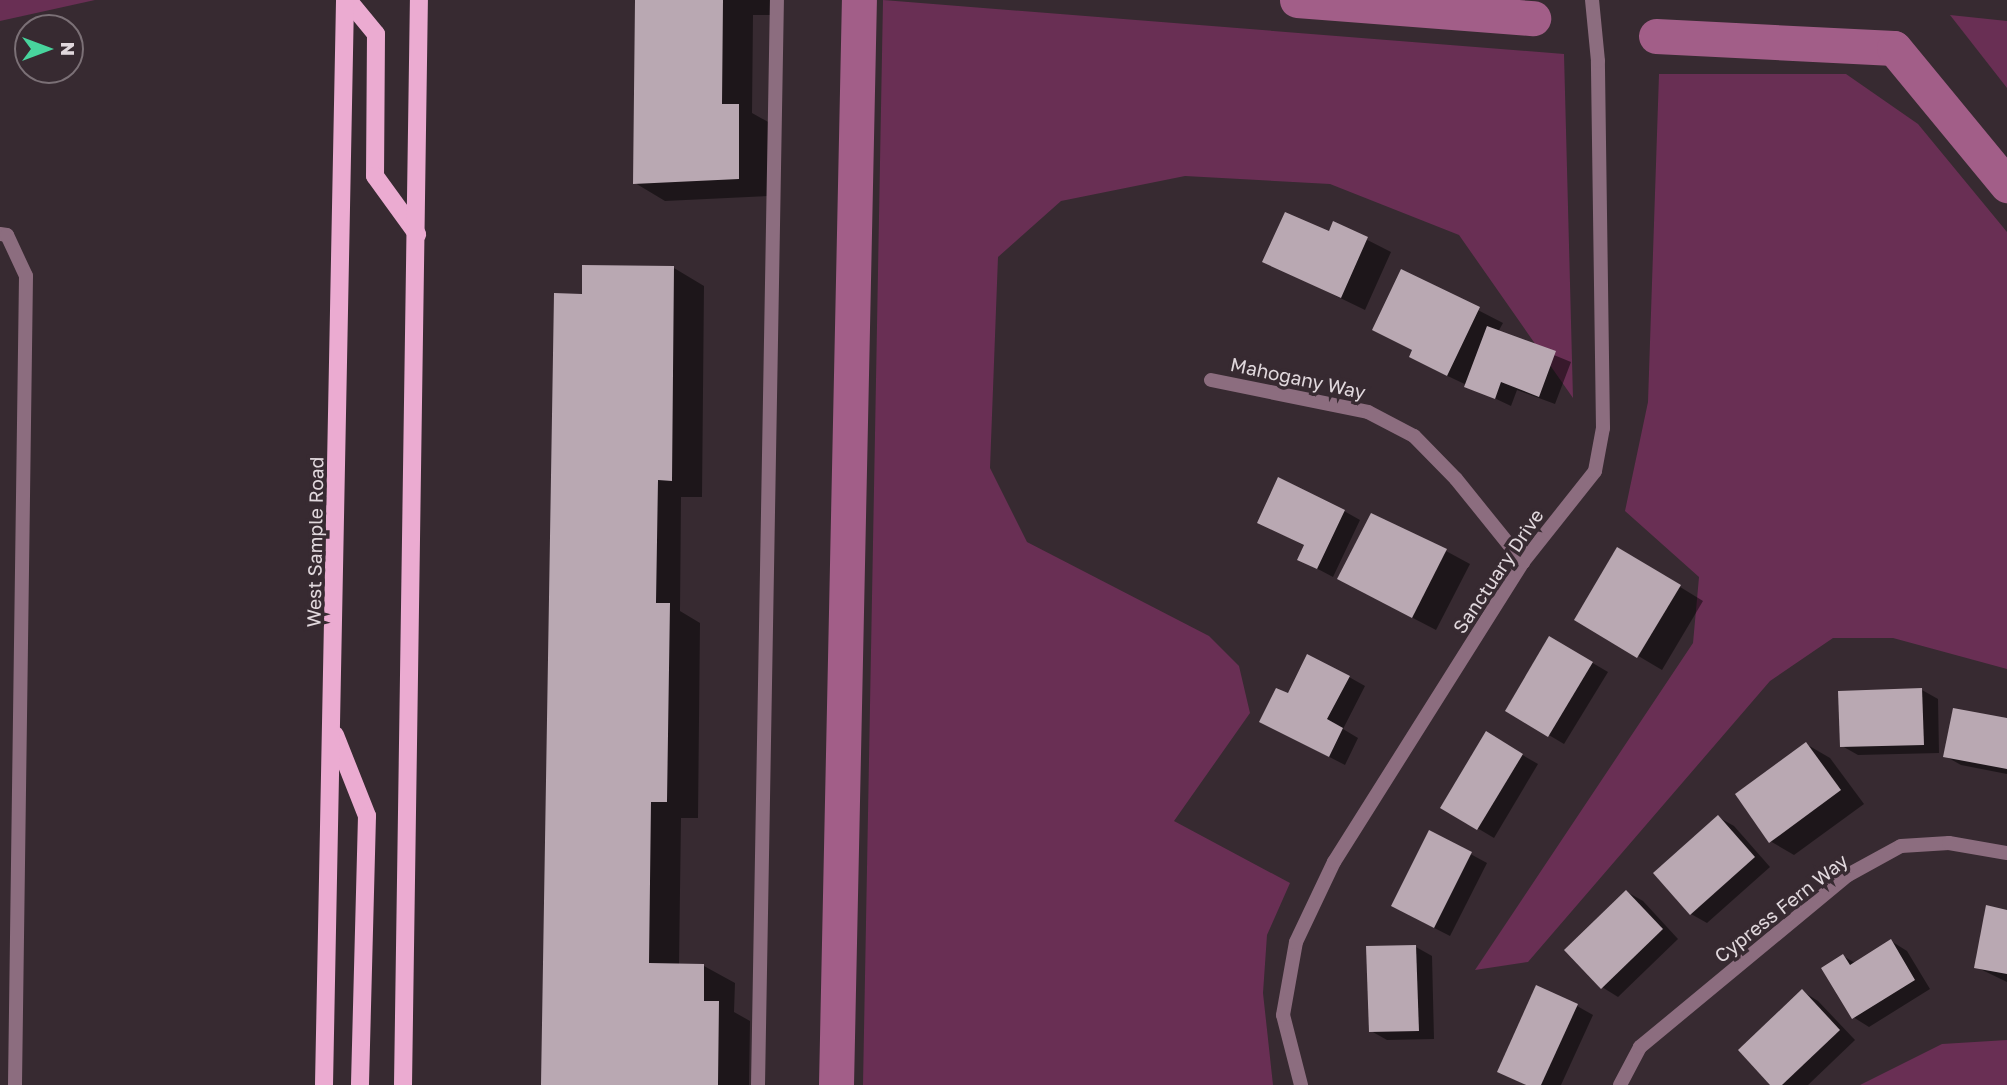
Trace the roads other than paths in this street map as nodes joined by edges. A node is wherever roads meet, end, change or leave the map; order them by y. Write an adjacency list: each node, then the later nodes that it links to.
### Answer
1 (346, 0): 6 (main road); 9 (main road, West Sample Road)
2 (419, 0): 6 (main road)
3 (777, 0): 16 (street)
4 (1592, 0): 8 (street, Sanctuary Drive)
5 (4, 234): 11 (street)
6 (416, 234): 15 (main road)
7 (1211, 380): 8 (street, Mahogany Way)
8 (1523, 562): 17 (street, Sanctuary Drive)
9 (333, 728): 13 (main road, West Sample Road); 14 (main road)
10 (2007, 853): 18 (street, Cypress Fern Way)
11 (8, 930): 12 (street)
12 (15, 1085)
13 (324, 1085)
14 (360, 1085)
15 (403, 1085)
16 (758, 1085)
17 (1301, 1085)
18 (1620, 1085)

